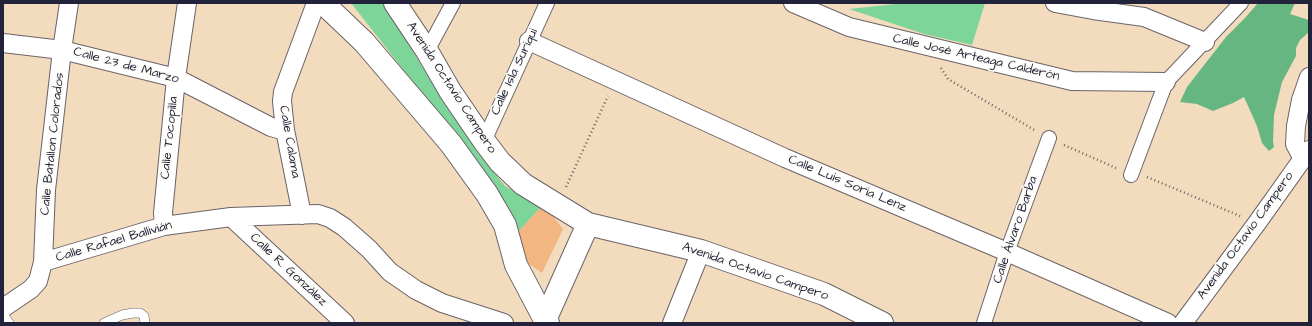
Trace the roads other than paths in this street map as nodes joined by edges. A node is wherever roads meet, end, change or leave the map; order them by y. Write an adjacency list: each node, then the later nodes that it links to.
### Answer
1 (69, 3): 14 (street, Calle Batallon Colorados)
2 (186, 3): 17 (street, Calle Tocopilla)
3 (316, 3): 19 (street, Calle Calama)
4 (323, 3): 33 (street)
5 (395, 3): 15 (street, Avenida Octavio Campero)
6 (453, 3): 15 (street)
7 (547, 3): 11 (street, Calle Isla Suriqui)
8 (792, 3): 18 (street, Calle José Arteaga Calderón)
9 (1055, 3): 12 (street)
10 (1241, 3): 12 (street)
11 (529, 41): 21 (street, Calle Isla Suriqui); 29 (street, Calle Luis Soria Lenz)
12 (1205, 42): 18 (street)
13 (3, 43): 14 (street, Calle 23 de Marzo)
14 (62, 50): 17 (street, Calle 23 de Marzo); 30 (street, Calle Batallon Colorados)
15 (427, 51): 21 (street, Avenida Octavio Campero)
16 (1309, 77): 22 (street)
17 (176, 78): 19 (street, Calle 23 de Marzo); 27 (street, Calle Tocopilla)
18 (1166, 82): 23 (street)
19 (285, 130): 24 (street, Calle Calama)
20 (1048, 138): 29 (street, Calle Álvaro Barba)
21 (484, 141): 26 (street, Avenida Octavio Campero)
22 (1306, 154): 43 (street, Avenida Octavio Campero)
23 (1131, 175)
24 (302, 215): 25 (street, Calle Rafael Ballivián); 38 (street, Calle Rafael Ballivián)
25 (231, 217): 27 (street, Calle Rafael Ballivián); 37 (street, Calle R. González)
26 (588, 224): 28 (street, Avenida Octavio Campero); 33 (street)
27 (164, 226): 30 (street, Calle Rafael Ballivián)
28 (701, 251): 39 (street); 40 (street, Avenida Octavio Campero)
29 (1007, 252): 41 (street, Calle Álvaro Barba); 42 (street, Calle Luis Soria Lenz)
30 (43, 262): 31 (street, Calle Rafael Ballivián)
31 (3, 308)
32 (3, 314): 34 (lane)
33 (544, 322)
34 (9, 323)
35 (104, 323): 36 (lane)
36 (145, 323)
37 (345, 323)
38 (504, 323)
39 (672, 323)
40 (882, 323)
41 (984, 323)
42 (1168, 323)
43 (1183, 323)

